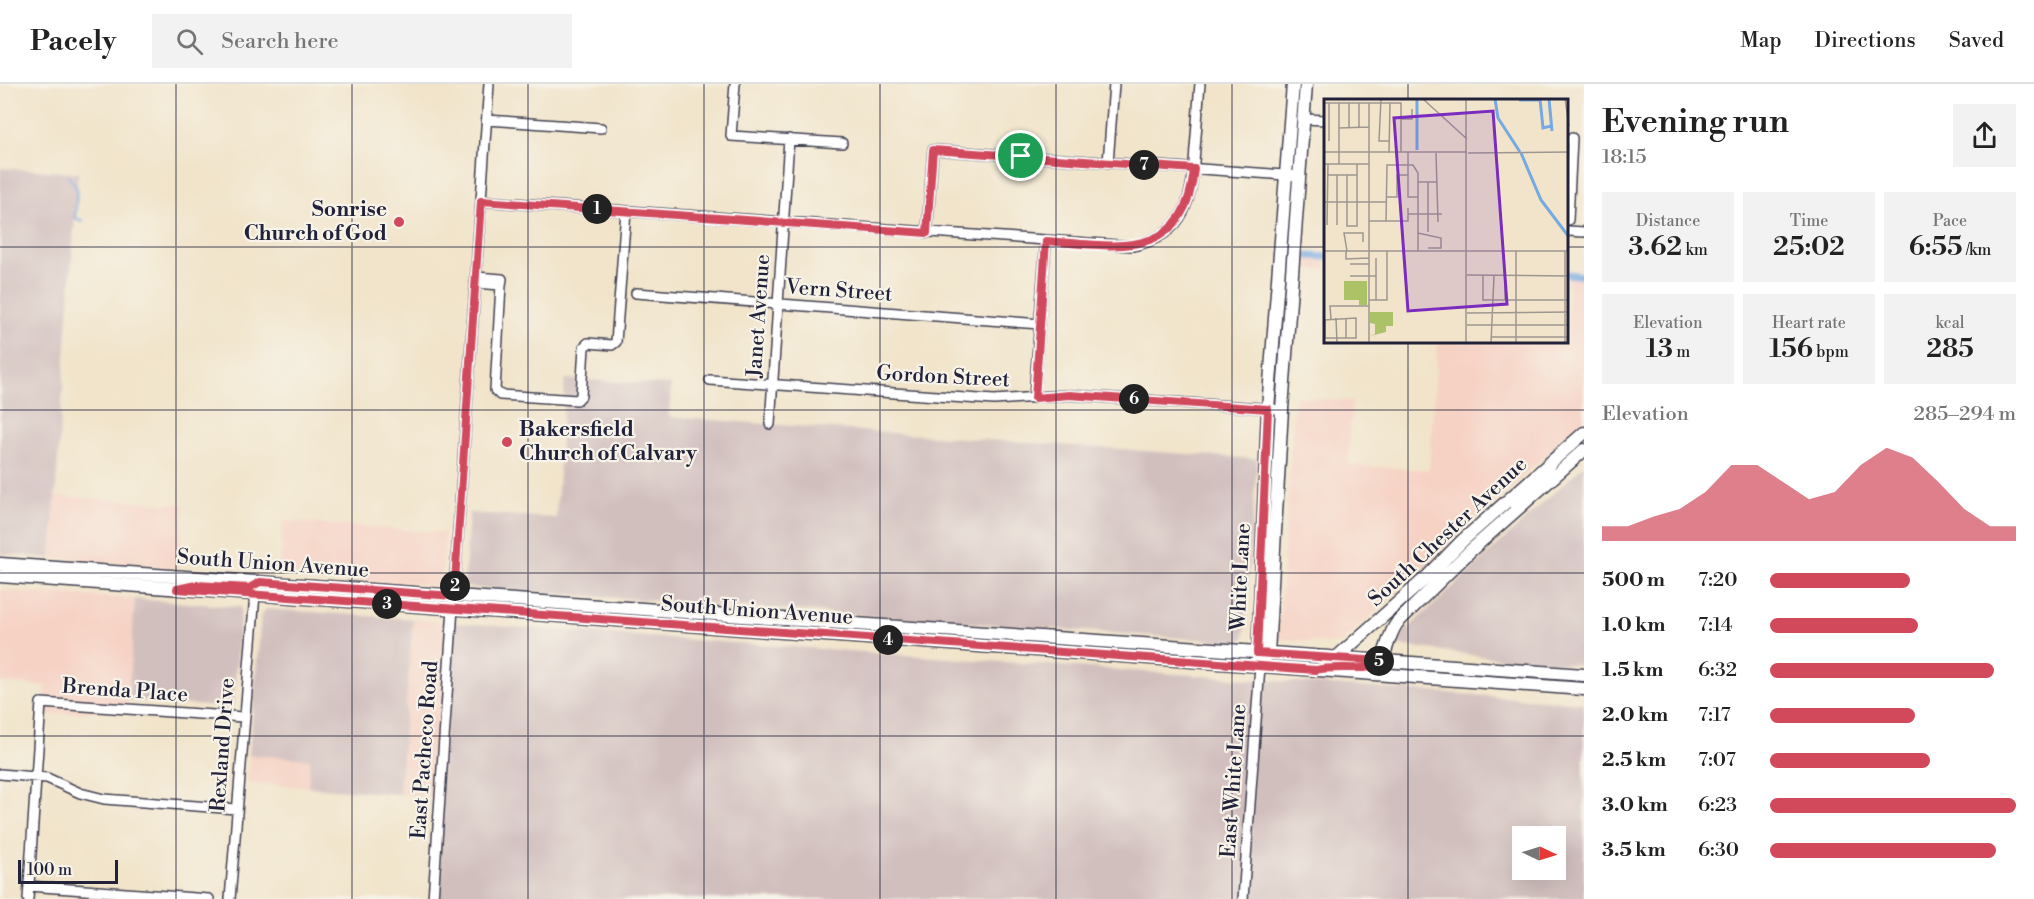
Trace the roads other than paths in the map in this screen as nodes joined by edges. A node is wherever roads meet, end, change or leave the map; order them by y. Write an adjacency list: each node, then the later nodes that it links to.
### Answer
1 (489, 84): 8 (street, East Pacheco Road)
2 (735, 84): 13 (street)
3 (1114, 84): 15 (street)
4 (1200, 84): 16 (street)
5 (1293, 84): 17 (main road, White Lane)
6 (1306, 84): 7 (main road, White Lane)
7 (1304, 119): 9 (street); 18 (main road, White Lane)
8 (486, 120): 10 (street); 20 (street, East Pacheco Road)
9 (1324, 120)
10 (601, 128)
11 (1570, 138): 12 (street); 19 (street)
12 (1584, 139)
13 (789, 140): 14 (street); 22 (street, Janet Avenue)
14 (842, 143)
15 (1108, 163): 16 (street); 25 (street)
16 (1194, 169): 17 (street); 26 (street)
17 (1285, 175): 18 (street); 34 (main road, White Lane)
18 (1299, 176): 35 (main road, White Lane)
19 (1569, 179)
20 (481, 201): 21 (street); 27 (street, East Pacheco Road)
21 (626, 211): 22 (street); 27 (street)
22 (783, 223): 25 (street); 29 (street, Janet Avenue)
23 (1569, 231): 24 (street)
24 (1584, 232)
25 (927, 233): 26 (street)
26 (1046, 241): 30 (street)
27 (476, 280): 46 (street, East Pacheco Road)
28 (636, 293): 29 (street, Vern Street)
29 (778, 305): 30 (street, Vern Street); 32 (street, Janet Avenue)
30 (1040, 324): 33 (street)
31 (710, 380): 32 (street, Gordon Street)
32 (772, 384): 33 (street, Gordon Street); 36 (street, Janet Avenue)
33 (1035, 398): 34 (street, Gordon Street)
34 (1268, 409): 35 (street, Gordon Street); 55 (main road, White Lane)
35 (1282, 410): 55 (main road, White Lane)
36 (770, 424)
37 (1584, 432): 39 (main road, South Chester Avenue)
38 (1584, 450): 40 (main road, South Chester Avenue)
39 (1553, 462): 40 (street); 56 (main road, South Chester Avenue)
40 (1516, 511): 57 (main road, South Chester Avenue)
41 (0, 564): 42 (main road, South Union Avenue)
42 (30, 566): 43 (main road); 45 (main road, South Union Avenue)
43 (0, 569)
44 (0, 576): 45 (main road, South Union Avenue)
45 (257, 588): 46 (main road, South Union Avenue); 46 (main road, South Union Avenue); 64 (street, Rexland Drive)
46 (454, 603): 47 (main road, South Union Avenue); 48 (main road, South Union Avenue); 72 (street, East Pacheco Road)
47 (817, 622): 48 (main road); 49 (main road, South Union Avenue)
48 (755, 630): 50 (main road, South Union Avenue)
49 (927, 630): 50 (main road); 51 (main road, South Union Avenue)
50 (864, 638): 52 (main road, South Union Avenue)
51 (1035, 638): 52 (main road); 53 (main road, South Union Avenue)
52 (972, 645): 54 (main road, South Union Avenue)
53 (1146, 645): 54 (main road); 55 (main road, South Union Avenue)
54 (1082, 653): 58 (main road, South Union Avenue)
55 (1262, 653): 56 (main road, South Union Avenue); 58 (main road, White Lane)
56 (1336, 658): 57 (main road, South Union Avenue)
57 (1382, 661): 59 (main road); 60 (main road, South Union Avenue)
58 (1260, 666): 59 (main road, South Union Avenue); 73 (street, East White Lane)
59 (1316, 670): 62 (main road, South Union Avenue)
60 (1584, 675)
61 (1584, 681): 62 (main road)
62 (1524, 685): 63 (main road, South Union Avenue)
63 (1584, 689)
64 (243, 717): 66 (street, Brenda Place); 67 (street, Rexland Drive)
65 (0, 774): 66 (street)
66 (36, 776): 67 (street); 68 (street)
67 (236, 809): 71 (street, Rexland Drive)
68 (29, 886): 69 (street); 70 (street)
69 (28, 899)
70 (209, 899)
71 (230, 899)
72 (433, 899)
73 (1244, 899)

